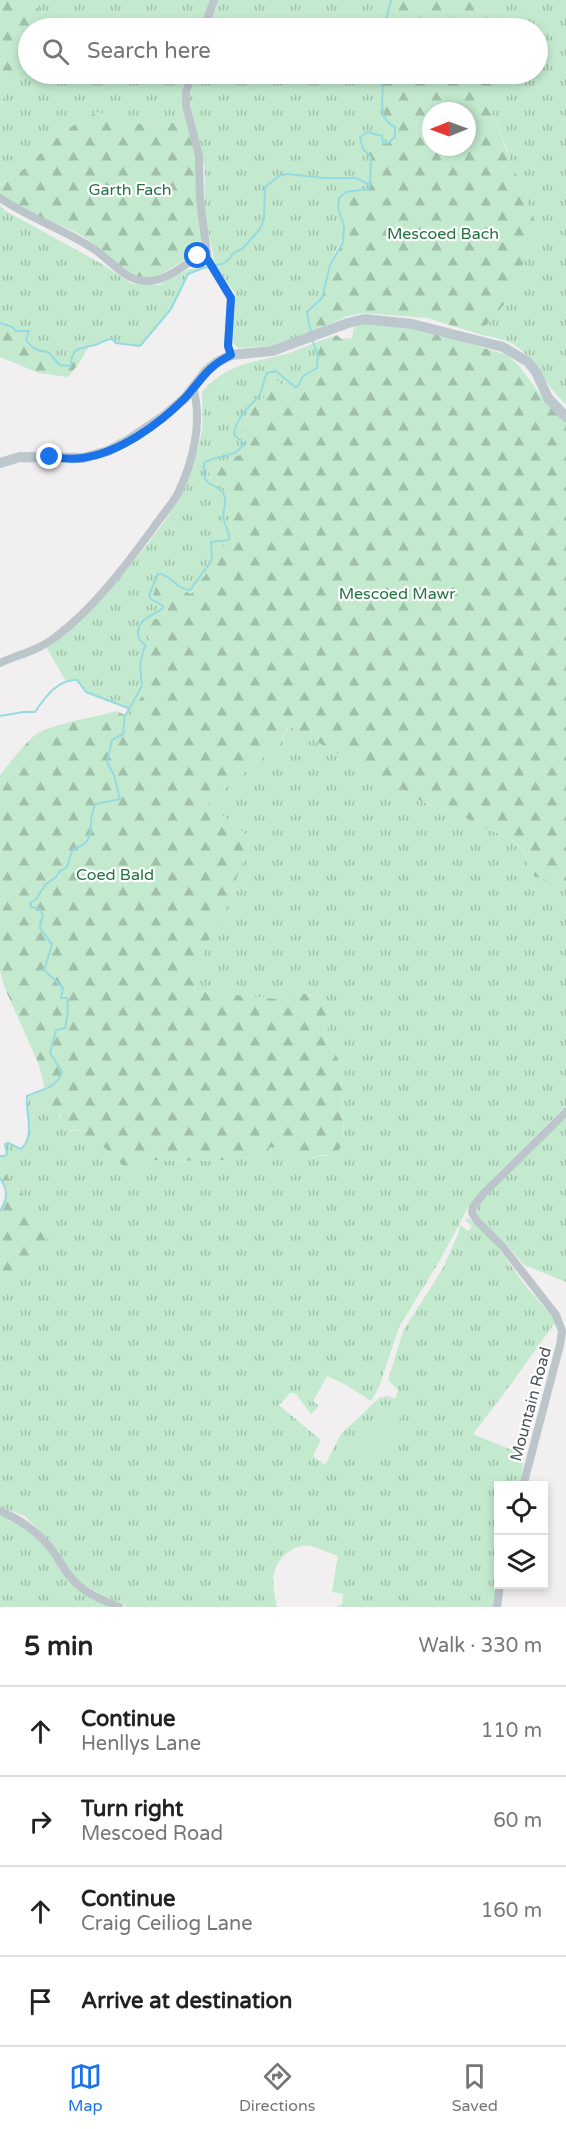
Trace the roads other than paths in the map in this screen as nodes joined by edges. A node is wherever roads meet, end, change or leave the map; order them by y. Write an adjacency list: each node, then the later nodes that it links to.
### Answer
1 (214, 0): 2 (street)
2 (208, 18)
3 (189, 84): 5 (street)
4 (0, 198): 5 (street)
5 (208, 260): 6 (street)
6 (231, 355): 7 (street); 8 (street)
7 (193, 387): 9 (street); 10 (street)
8 (566, 417)
9 (0, 463)
10 (0, 663)
11 (566, 1112): 12 (street, Mountain Road)
12 (524, 1481)
13 (0, 1511): 15 (street)
14 (499, 1589): 16 (street)
15 (118, 1607)
16 (497, 1607)

